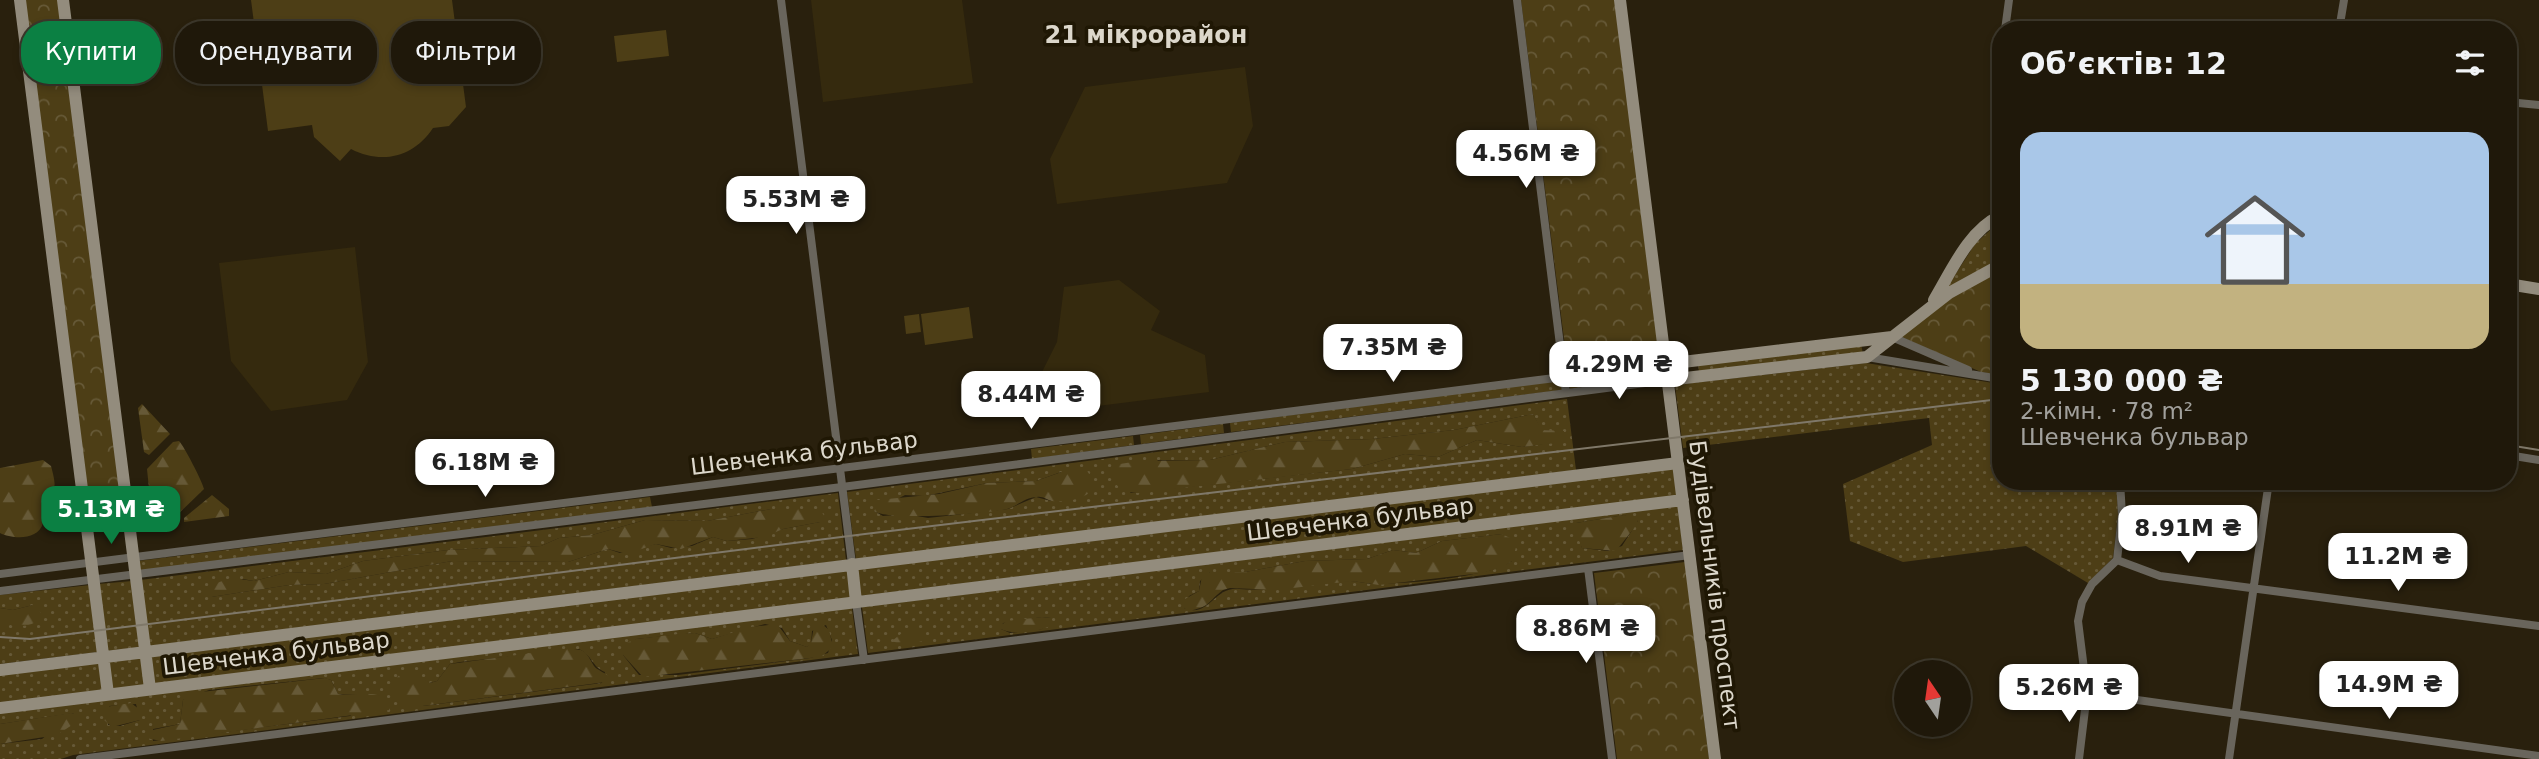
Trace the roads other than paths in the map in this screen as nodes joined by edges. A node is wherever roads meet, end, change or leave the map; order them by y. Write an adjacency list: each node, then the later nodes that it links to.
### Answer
1 (20, 0): 40 (main road)
2 (63, 0): 38 (main road)
3 (781, 0): 30 (street)
4 (1517, 0): 20 (street)
5 (1620, 0): 19 (main road, Будівельників проспект)
6 (2009, 0): 8 (street)
7 (2344, 0): 9 (street)
8 (2006, 21)
9 (2340, 21)
10 (2517, 103): 11 (street)
11 (2539, 105)
12 (1992, 221): 16 (main road)
13 (1992, 270): 16 (main road)
14 (2517, 285): 15 (main road)
15 (2539, 289)
16 (1930, 306): 17 (main road)
17 (1892, 337): 18 (main road); 19 (main road, Шевченка бульвар); 21 (street, Шевченка бульвар)
18 (1867, 357): 21 (street, Шевченка бульвар); 23 (main road, Шевченка бульвар)
19 (1666, 364): 20 (street, Шевченка бульвар); 23 (main road, Будівельників проспект)
20 (1564, 376): 24 (street); 25 (street, Шевченка бульвар)
21 (1980, 376): 22 (street, Шевченка бульвар)
22 (1992, 378)
23 (1668, 380): 24 (street, Шевченка бульвар); 29 (main road, Будівельників проспект)
24 (1566, 393): 28 (street, Шевченка бульвар)
25 (1027, 446): 28 (street); 30 (street, Шевченка бульвар)
26 (2517, 456): 27 (street)
27 (2539, 460)
28 (1029, 463): 31 (street, Шевченка бульвар)
29 (1678, 463): 35 (main road, Будівельників проспект); 41 (main road, Шевченка бульвар)
30 (840, 469): 31 (street); 34 (street, Шевченка бульвар)
31 (842, 487): 36 (street, Шевченка бульвар); 41 (street)
32 (2121, 490): 39 (street)
33 (2268, 490): 46 (street)
34 (654, 493): 36 (street); 38 (street, Шевченка бульвар)
35 (1683, 500): 37 (main road, Будівельників проспект); 48 (main road, Шевченка бульвар)
36 (656, 510): 44 (street, Шевченка бульвар)
37 (1689, 555): 42 (street); 62 (main road, Будівельників проспект)
38 (133, 558): 40 (street, Шевченка бульвар); 44 (main road)
39 (2117, 559): 46 (street); 55 (street)
40 (92, 563): 43 (street, Шевченка бульвар); 45 (main road)
41 (852, 564): 48 (main road); 50 (main road, Шевченка бульвар)
42 (1588, 568): 52 (street); 61 (street)
43 (0, 574)
44 (135, 575): 45 (street, Шевченка бульвар); 50 (main road)
45 (93, 580): 47 (street, Шевченка бульвар); 51 (main road)
46 (2253, 588): 49 (street); 58 (street)
47 (0, 591)
48 (856, 602): 52 (street); 54 (main road, Шевченка бульвар)
49 (2539, 626)
50 (145, 652): 51 (main road, Шевченка бульвар); 54 (main road)
51 (103, 657): 53 (main road, Шевченка бульвар); 56 (main road)
52 (864, 660): 60 (street)
53 (0, 670)
54 (150, 689): 56 (main road, Шевченка бульвар)
55 (2087, 693): 58 (street); 63 (street)
56 (108, 694): 57 (main road, Шевченка бульвар)
57 (0, 708)
58 (2235, 714): 59 (street); 64 (street)
59 (2539, 756)
60 (80, 759)
61 (1612, 759)
62 (1715, 759)
63 (2079, 759)
64 (2229, 759)

